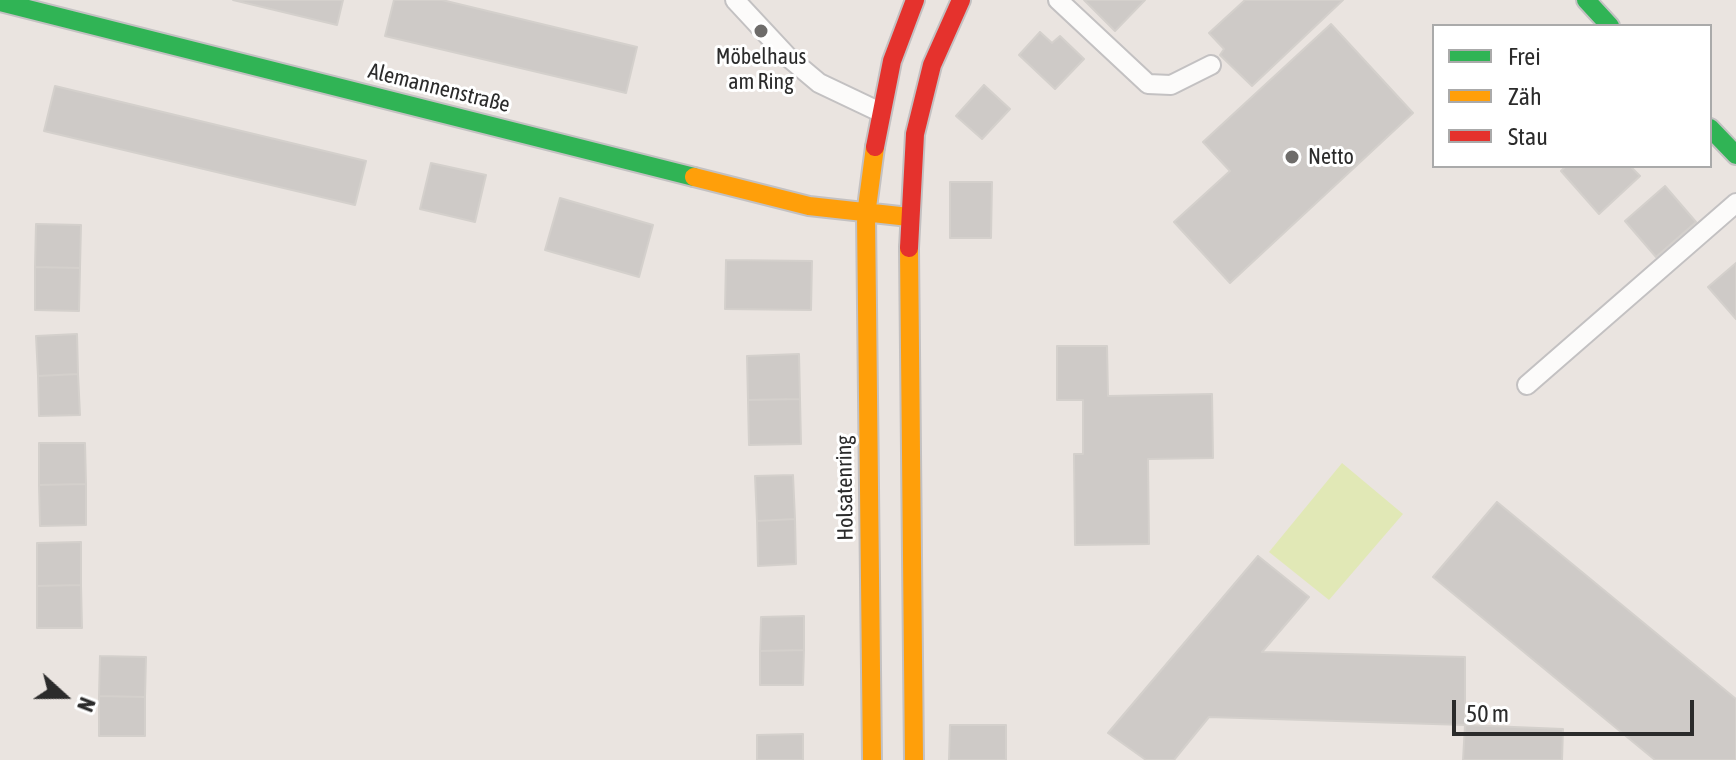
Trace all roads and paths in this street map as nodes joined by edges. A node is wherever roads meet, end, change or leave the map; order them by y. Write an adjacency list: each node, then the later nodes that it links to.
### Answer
1 (735, 0): 9 (lane)
2 (915, 0): 9 (main road, Holsatenring)
3 (961, 0): 14 (main road)
4 (1058, 0): 8 (lane)
5 (1586, 0): 7 (main road)
6 (0, 2): 13 (main road, Alemannenstraße)
7 (1608, 24)
8 (1211, 65)
9 (880, 112): 13 (main road, Holsatenring)
10 (1712, 130): 11 (main road)
11 (1736, 155)
12 (1736, 203): 15 (lane)
13 (866, 215): 14 (main road); 16 (main road, Holsatenring)
14 (909, 217): 17 (main road)
15 (1527, 385)
16 (872, 760)
17 (914, 760)

